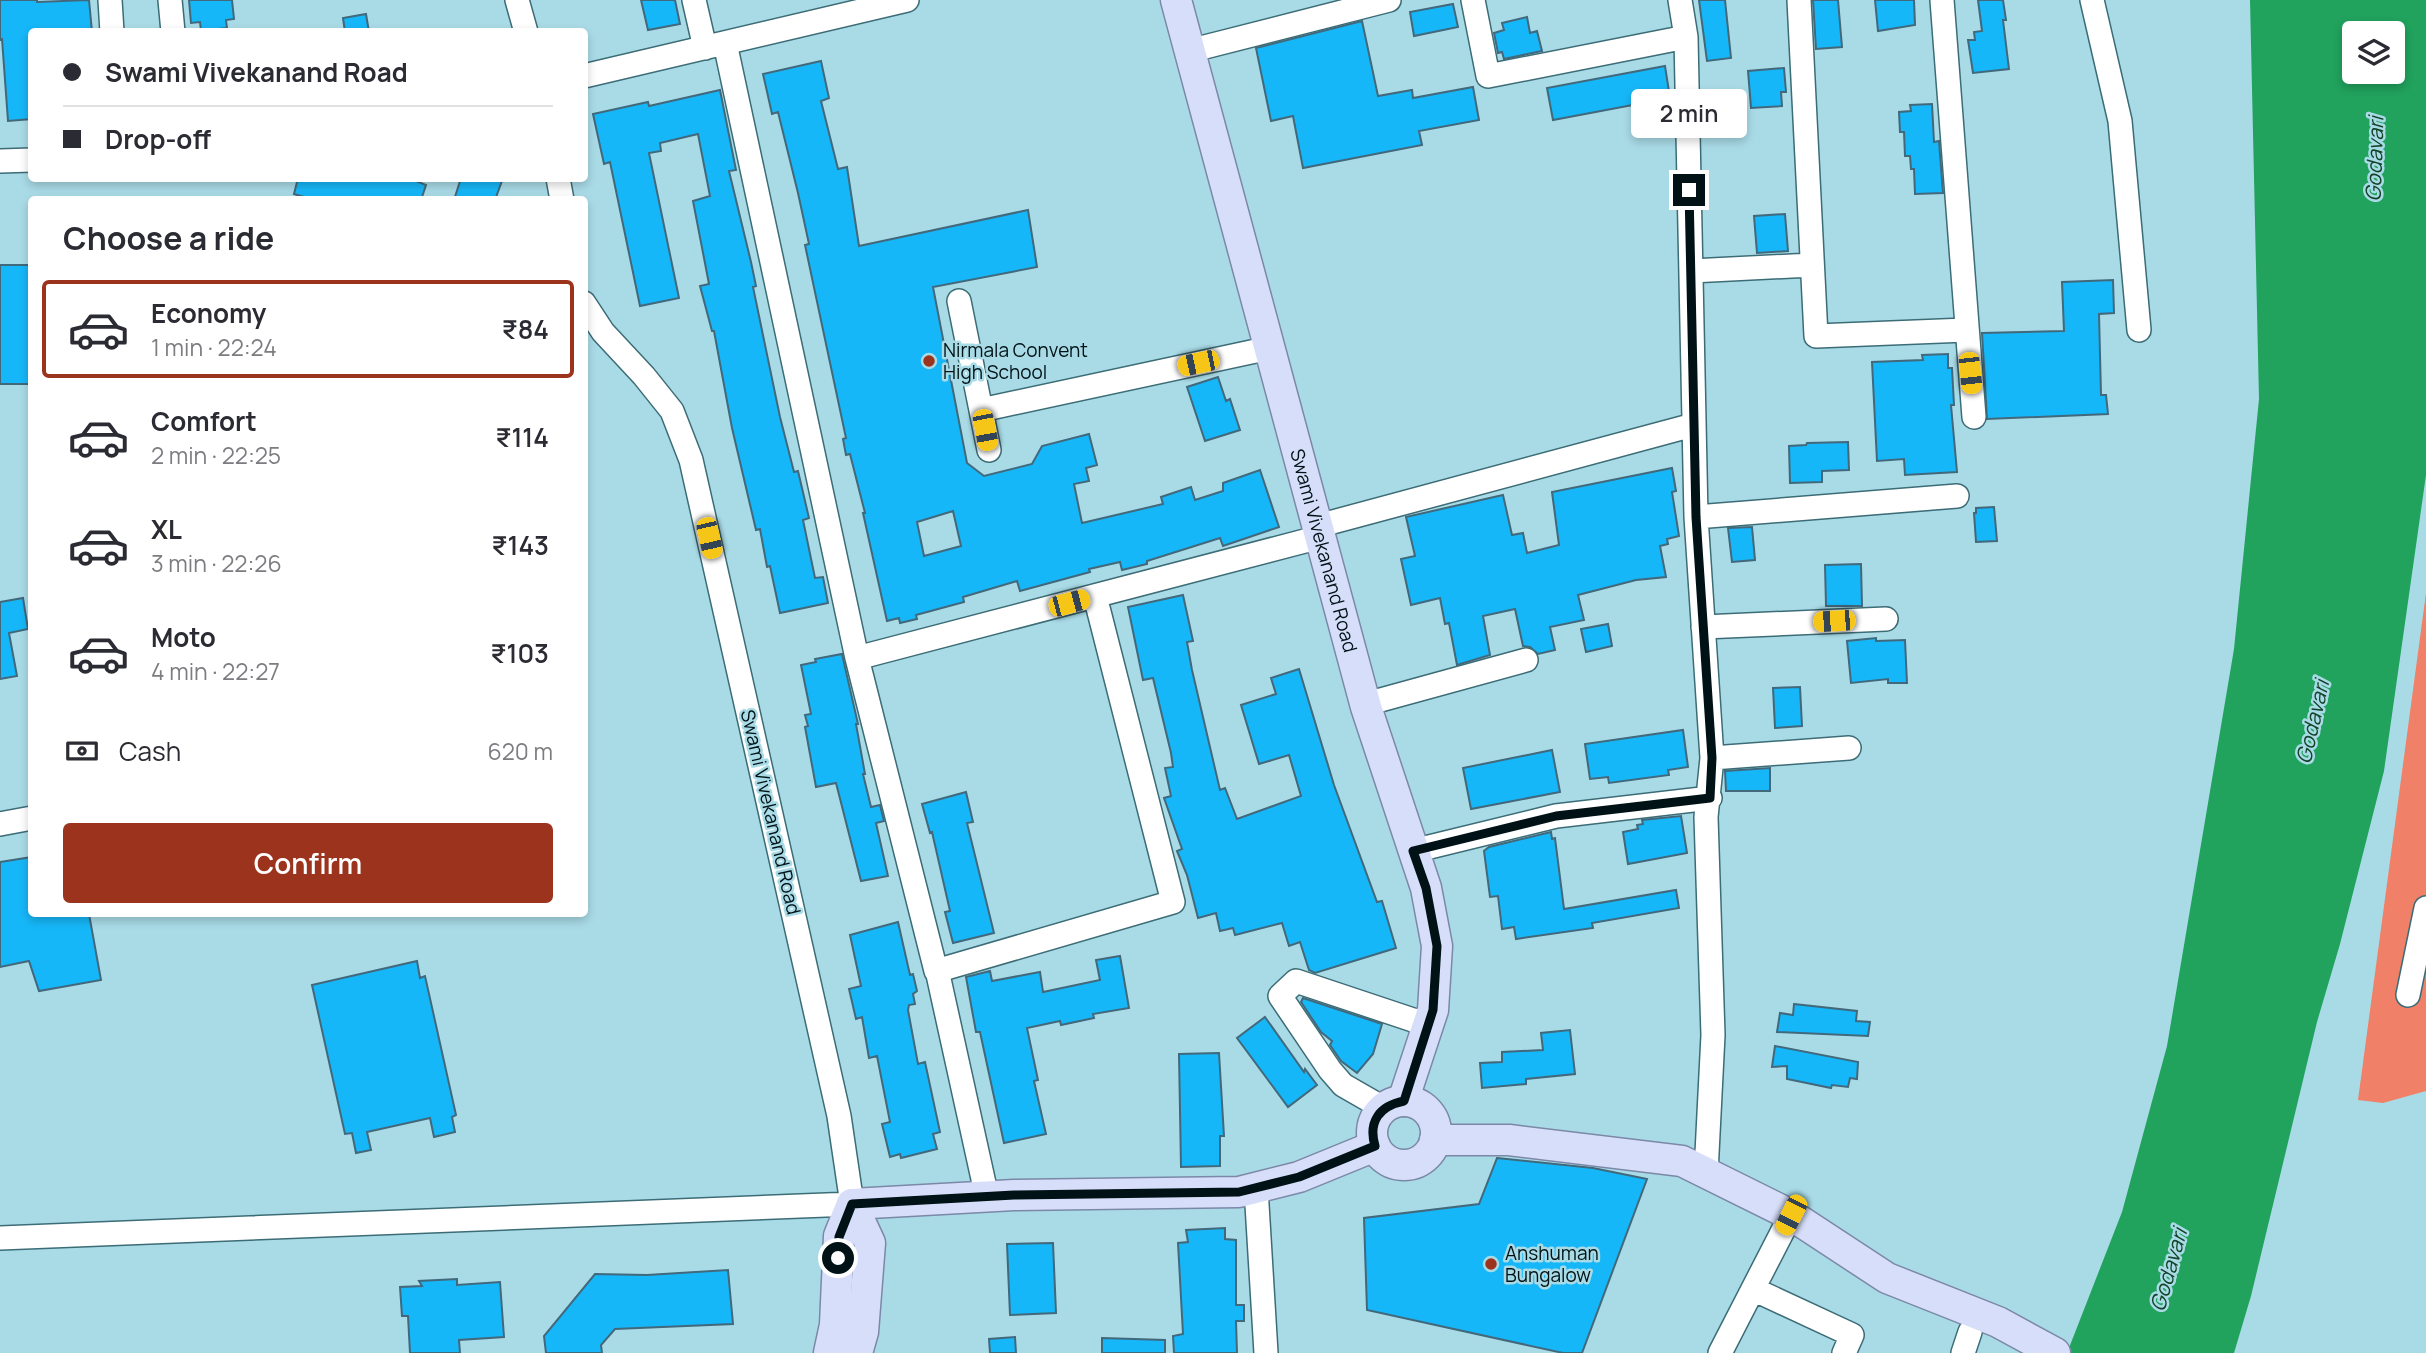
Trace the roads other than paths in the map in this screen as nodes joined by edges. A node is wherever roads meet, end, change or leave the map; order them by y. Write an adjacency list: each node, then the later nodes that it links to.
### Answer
1 (110, 0): 14 (street)
2 (170, 0): 15 (street)
3 (517, 0): 16 (street)
4 (695, 0): 18 (street)
5 (907, 0): 13 (street)
6 (1176, 0): 19 (main road, Swami Vivekanand Road)
7 (1389, 0): 19 (street)
8 (1473, 0): 17 (street)
9 (1680, 0): 17 (street)
10 (1799, 0): 23 (street)
11 (1942, 0): 27 (street)
12 (2092, 0): 28 (street)
13 (841, 8): 18 (street)
14 (112, 28)
15 (173, 28)
16 (525, 28)
17 (1686, 37): 24 (street)
18 (715, 45): 20 (street); 40 (street)
19 (1189, 51): 29 (main road, Swami Vivekanand Road)
20 (588, 75)
21 (28, 160): 22 (street)
22 (0, 161)
23 (1811, 265): 24 (street); 27 (street)
24 (1691, 271): 32 (street)
25 (959, 300): 30 (street)
26 (588, 309): 59 (street, Swami Vivekanand Road)
27 (1966, 330): 31 (street)
28 (2139, 330)
29 (1270, 348): 30 (street); 36 (main road, Swami Vivekanand Road)
30 (981, 410): 33 (street)
31 (1974, 417)
32 (1693, 425): 35 (street); 36 (street)
33 (989, 450)
34 (1957, 496): 35 (street)
35 (1696, 517): 39 (street)
36 (1319, 531): 37 (street); 42 (main road, Swami Vivekanand Road)
37 (1096, 596): 40 (street); 50 (street)
38 (1886, 619): 39 (street)
39 (1703, 627): 44 (street)
40 (857, 658): 50 (street)
41 (1526, 660): 42 (street)
42 (1366, 704): 48 (main road, Swami Vivekanand Road)
43 (1849, 748): 44 (street)
44 (1712, 758): 45 (street)
45 (1710, 798): 48 (street); 56 (street)
46 (28, 819): 47 (street)
47 (0, 824)
48 (1413, 851): 52 (main road, Swami Vivekanand Road)
49 (2426, 908): 51 (street)
50 (937, 970): 58 (street)
51 (2408, 995)
52 (1428, 1025): 53 (main road, Swami Vivekanand Road); 53 (street)
53 (1393, 1104): 54 (main road); 55 (main road)
54 (1435, 1140): 55 (main road); 56 (main road)
55 (1375, 1146): 57 (main road)
56 (1706, 1172): 60 (main road)
57 (1256, 1188): 58 (main road); 65 (street)
58 (987, 1197): 59 (main road)
59 (852, 1204): 61 (street); 63 (main road, Swami Vivekanand Road); 64 (main road)
60 (1791, 1215): 62 (street); 68 (main road)
61 (0, 1238)
62 (1753, 1289): 66 (street); 67 (street)
63 (829, 1353)
64 (857, 1353)
65 (1266, 1353)
66 (1720, 1353)
67 (1844, 1353)
68 (2055, 1353)

